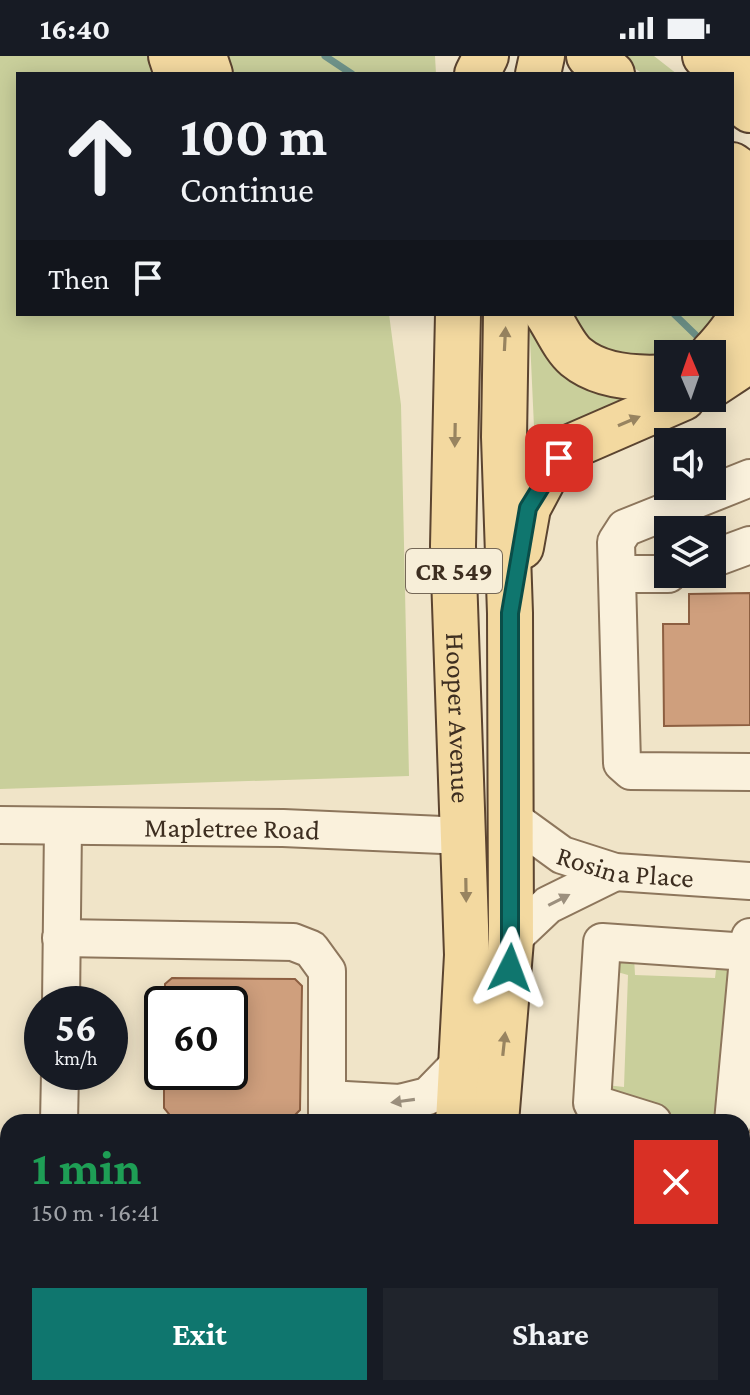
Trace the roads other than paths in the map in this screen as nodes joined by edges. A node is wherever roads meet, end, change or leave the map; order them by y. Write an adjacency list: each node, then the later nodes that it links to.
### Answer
1 (589, 56): 5 (main road)
2 (681, 56): 6 (main road)
3 (705, 56): 4 (main road)
4 (750, 66)
5 (609, 72)
6 (701, 72)
7 (734, 98): 8 (main road)
8 (750, 110)
9 (734, 213): 10 (main road)
10 (750, 252)
11 (750, 260): 17 (main road)
12 (435, 316): 16 (main road)
13 (458, 316): 16 (main road, Hooper Avenue / CR 549)
14 (506, 316): 25 (main road, Hooper Avenue / CR 549, one-way to 14)
15 (548, 316): 18 (main road)
16 (456, 357): 30 (main road, Hooper Avenue / CR 549, one-way to 30)
17 (728, 363)
18 (654, 377)
19 (654, 411): 25 (main road, one-way to 19)
20 (750, 478): 23 (street)
21 (750, 545): 22 (street)
22 (726, 554)
23 (617, 574): 24 (street); 26 (street)
24 (654, 574)
25 (510, 613): 27 (main road, Hooper Avenue / CR 549)
26 (750, 772)
27 (511, 818): 31 (street, Rosina Place); 34 (main road, Hooper Avenue / CR 549)
28 (0, 825): 29 (street, Mapletree Road)
29 (63, 826): 30 (street, Mapletree Road); 33 (street)
30 (465, 836): 37 (main road, Hooper Avenue / CR 549, one-way to 37)
31 (615, 872): 32 (street, Rosina Place); 34 (street, one-way to 31)
32 (750, 881)
33 (61, 938): 36 (street); 39 (street)
34 (511, 940): 42 (main road, Hooper Avenue / CR 549, one-way to 34)
35 (749, 945): 43 (street); 44 (street)
36 (61, 986)
37 (463, 1060): 39 (street, one-way to 39); 41 (main road, Hooper Avenue / CR 549)
38 (60, 1090): 40 (street)
39 (327, 1111)
40 (59, 1114)
41 (459, 1114)
42 (497, 1114)
43 (627, 1114)
44 (734, 1114)

